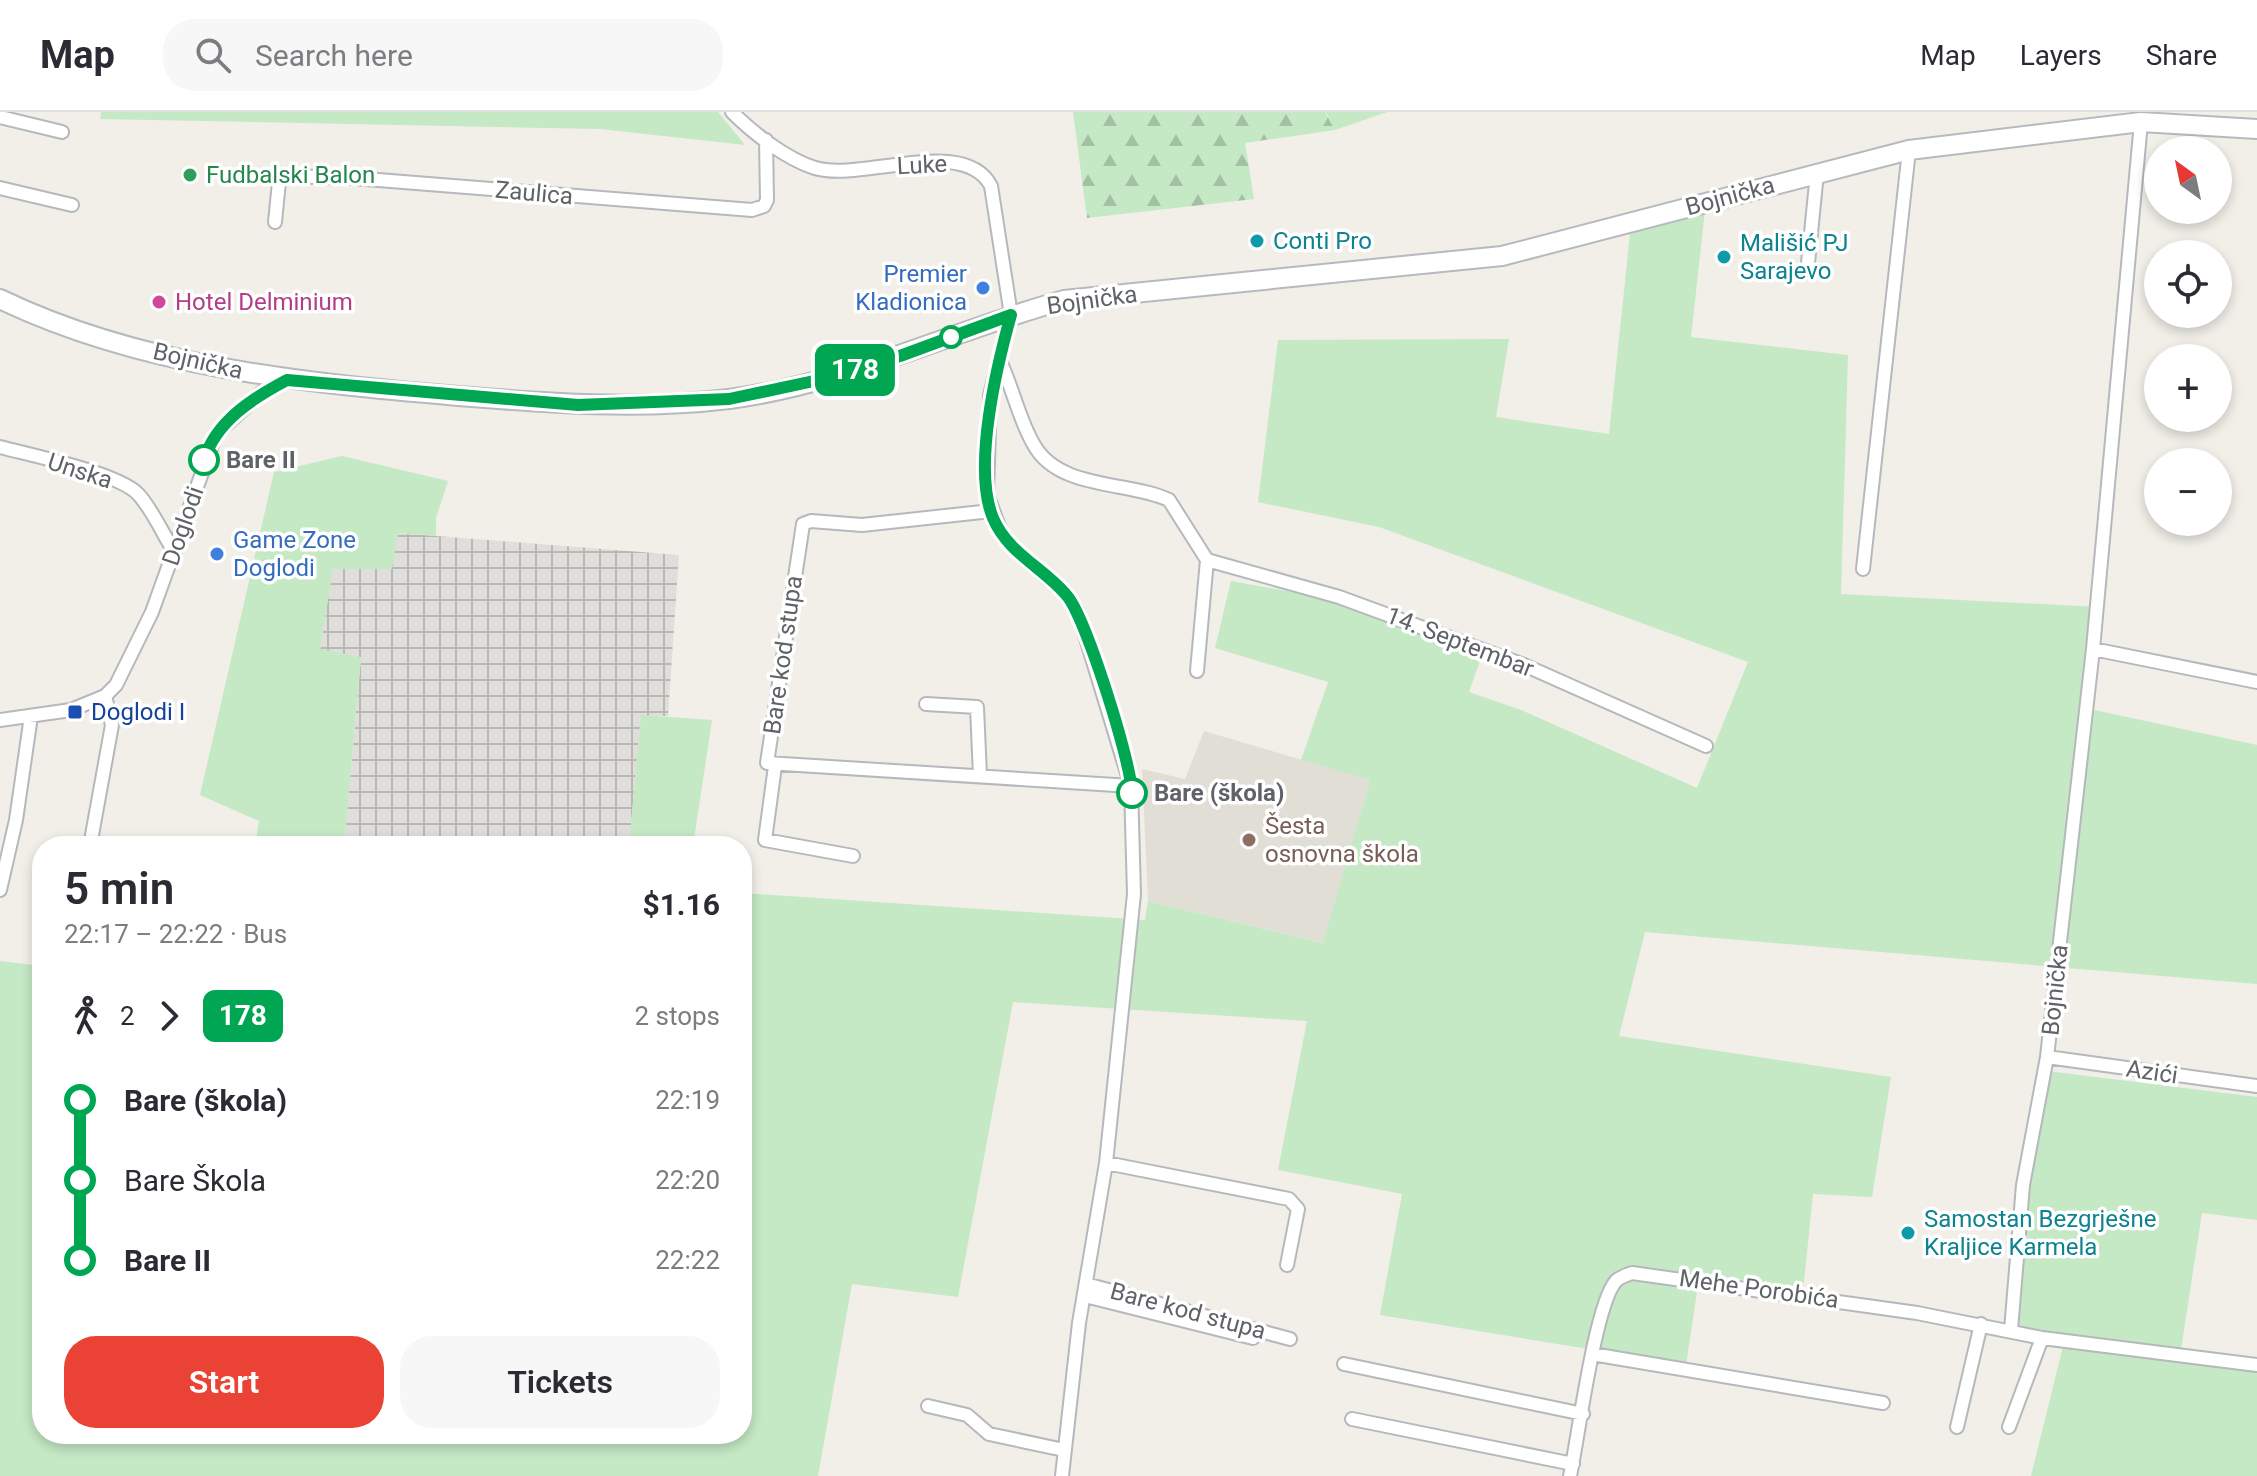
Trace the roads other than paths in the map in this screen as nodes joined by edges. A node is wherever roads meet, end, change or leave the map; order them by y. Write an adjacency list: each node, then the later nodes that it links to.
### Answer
1 (732, 112): 6 (street, Luke)
2 (0, 117): 5 (street)
3 (2141, 122): 4 (main road, Bojnička); 7 (main road, Bojnička); 22 (street, Bojnička)
4 (2257, 129)
5 (62, 132)
6 (766, 140): 11 (street, Zaulica); 14 (street, Luke)
7 (1909, 150): 8 (main road, Bojnička); 21 (street)
8 (1817, 173): 12 (street); 14 (main road, Bojnička)
9 (0, 188): 10 (street)
10 (72, 205)
11 (275, 222)
12 (1808, 263)
13 (0, 299): 16 (main road, Bojnička)
14 (1011, 315): 15 (street, Bare kod stupa); 16 (main road, Bojnička)
15 (999, 359): 18 (street, Bare kod stupa); 20 (street)
16 (287, 380): 19 (street, Doglodi)
17 (0, 447): 19 (street, Unska)
18 (991, 511): 30 (street, Bare kod stupa); 32 (street, Bare kod stupa)
19 (175, 553): 25 (street, Doglodi)
20 (1207, 560): 23 (street); 29 (street, 14. Septembar)
21 (1863, 569)
22 (2093, 649): 24 (street); 36 (street, Bojnička)
23 (1197, 671)
24 (2257, 682)
25 (105, 696): 27 (street); 33 (street)
26 (926, 704): 31 (street)
27 (31, 716): 28 (street); 35 (street)
28 (0, 720)
29 (1706, 746)
30 (775, 766): 31 (street, Bare kod stupa); 34 (street)
31 (980, 776): 32 (street, Bare kod stupa)
32 (1131, 786): 38 (street, Bare kod stupa)
33 (92, 836)
34 (853, 856)
35 (0, 890)
36 (2047, 1057): 37 (street, Azići); 42 (street, Bojnička)
37 (2257, 1086)
38 (1106, 1163): 39 (street); 40 (street, Bare kod stupa)
39 (1287, 1265)
40 (1086, 1290): 43 (street, Bare kod stupa); 45 (street, Bare kod stupa); 55 (street, Bare kod stupa)
41 (1981, 1324): 42 (street, Mehe Porobića); 46 (street, Mehe Porobića); 53 (street)
42 (2011, 1330): 44 (street, Mehe Porobića)
43 (1253, 1338)
44 (2042, 1338): 48 (street, Mehe Porobića); 54 (street)
45 (1290, 1339)
46 (1592, 1354): 49 (street); 51 (street, Mehe Porobića)
47 (1344, 1364): 51 (street)
48 (2257, 1365)
49 (1883, 1403)
50 (928, 1406): 55 (street)
51 (1583, 1414): 56 (street, Mehe Porobića)
52 (1352, 1419): 56 (street, Mehe Porobića)
53 (1957, 1427)
54 (2009, 1427)
55 (1064, 1450): 57 (street, Bare kod stupa)
56 (1571, 1470)
57 (1062, 1476)

